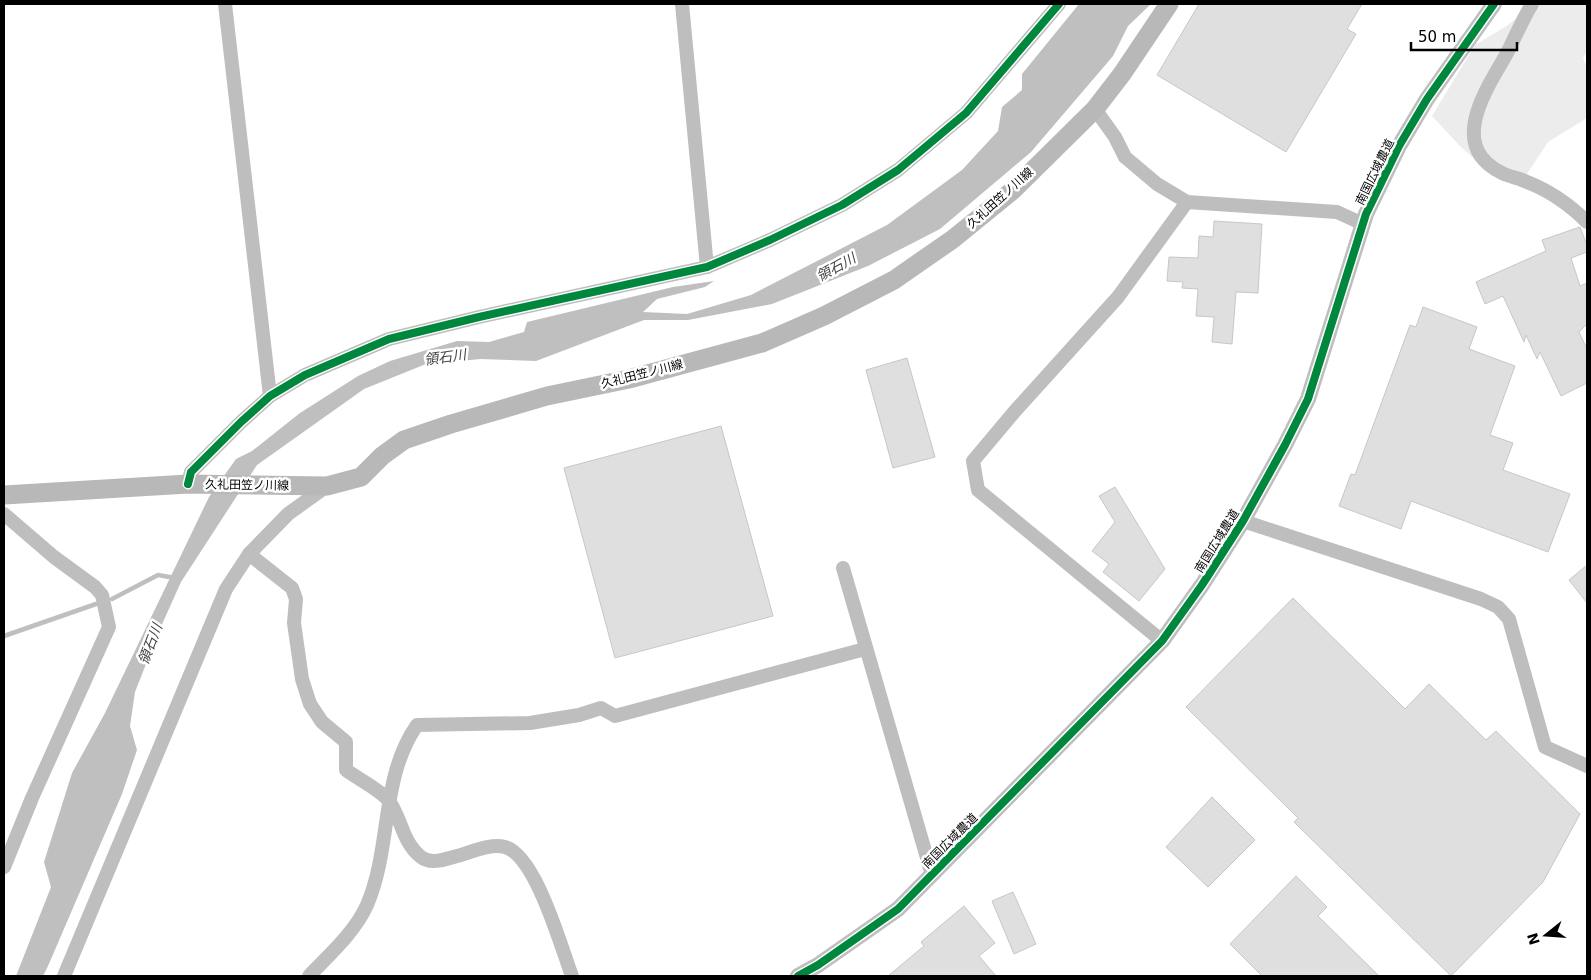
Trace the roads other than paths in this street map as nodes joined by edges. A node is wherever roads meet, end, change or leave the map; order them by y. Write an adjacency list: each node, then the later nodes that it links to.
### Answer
1 (225, 4): 12 (street)
2 (682, 4): 11 (street)
3 (1059, 4): 11 (street)
4 (1168, 4): 7 (main road, 久礼田笠ノ川線)
5 (1494, 4): 10 (street, 南国広域農道)
6 (1532, 4): 9 (street)
7 (1094, 109): 8 (street); 14 (main road, 久礼田笠ノ川線)
8 (1188, 202): 10 (street); 20 (street)
9 (1587, 222)
10 (1363, 224): 17 (street, 南国広域農道)
11 (707, 268): 12 (street)
12 (270, 396): 13 (street)
13 (192, 484): 14 (main road, 久礼田笠ノ川線); 15 (main road, 久礼田笠ノ川線)
14 (318, 486): 18 (street)
15 (4, 495)
16 (4, 514): 24 (street)
17 (1243, 521): 20 (street, 南国広域農道); 22 (street)
18 (249, 554): 23 (street); 26 (street)
19 (843, 568): 21 (street)
20 (1162, 641): 25 (street, 南国広域農道)
21 (865, 649): 23 (street); 25 (street)
22 (1587, 766)
23 (389, 800): 27 (street); 28 (street)
24 (4, 867)
25 (932, 875): 29 (street, 南国広域農道)
26 (64, 976)
27 (309, 976)
28 (572, 976)
29 (798, 976)

